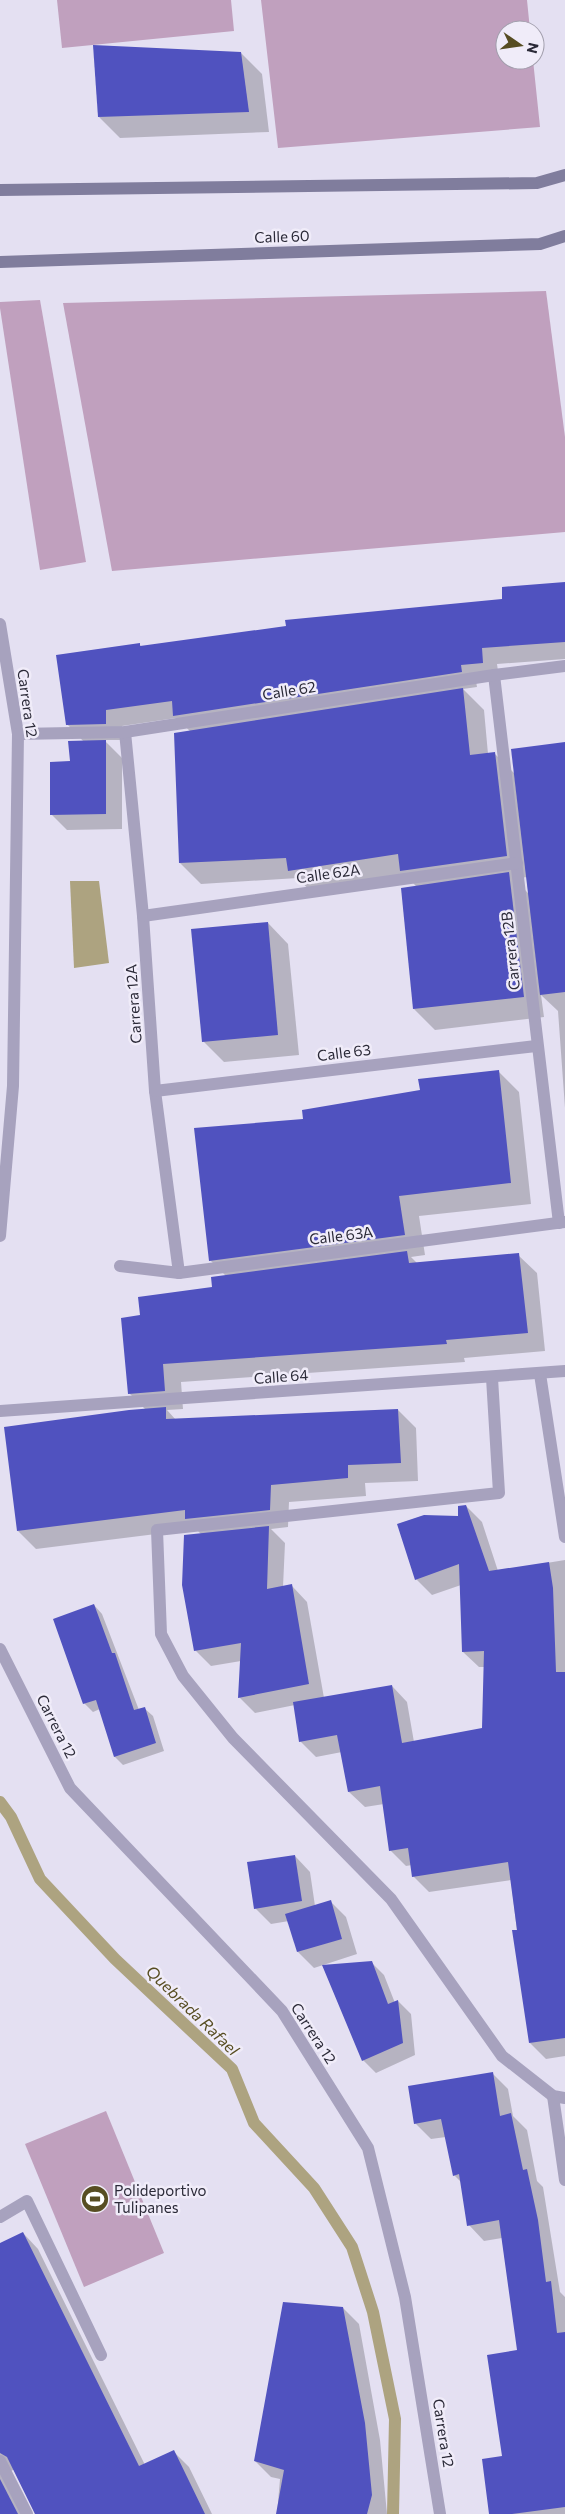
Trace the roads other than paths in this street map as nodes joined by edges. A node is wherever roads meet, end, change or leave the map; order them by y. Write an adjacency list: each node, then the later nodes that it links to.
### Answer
1 (565, 175): 2 (main road)
2 (0, 190)
3 (565, 236): 4 (main road, Calle 60)
4 (0, 262)
5 (0, 624): 9 (street, Carrera 12)
6 (565, 666): 7 (street, Calle 62)
7 (494, 675): 8 (street, Calle 62); 10 (street, Carrera 12B)
8 (125, 732): 9 (street, Calle 62); 11 (street, Carrera 12A)
9 (18, 734): 15 (street, Carrera 12)
10 (517, 863): 11 (street, Calle 62A); 12 (street, Carrera 12B)
11 (144, 916): 13 (street, Carrera 12A)
12 (536, 1046): 13 (street, Calle 63); 14 (street, Carrera 12B)
13 (155, 1091): 17 (street, Carrera 12A)
14 (562, 1222): 17 (street, Calle 63A)
15 (0, 1236)
16 (120, 1266): 17 (street, Calle 63A)
17 (179, 1273)
18 (565, 1371): 19 (street, Calle 64)
19 (540, 1374): 20 (street, Calle 64); 22 (street)
20 (492, 1378): 21 (street, Calle 64); 24 (street)
21 (0, 1411)
22 (565, 1537)
23 (0, 1649): 30 (street, Carrera 12)
24 (559, 2097): 25 (street)
25 (565, 2180)
26 (0, 2217): 27 (street)
27 (101, 2356)
28 (0, 2461): 29 (street)
29 (27, 2514)
30 (440, 2514)

